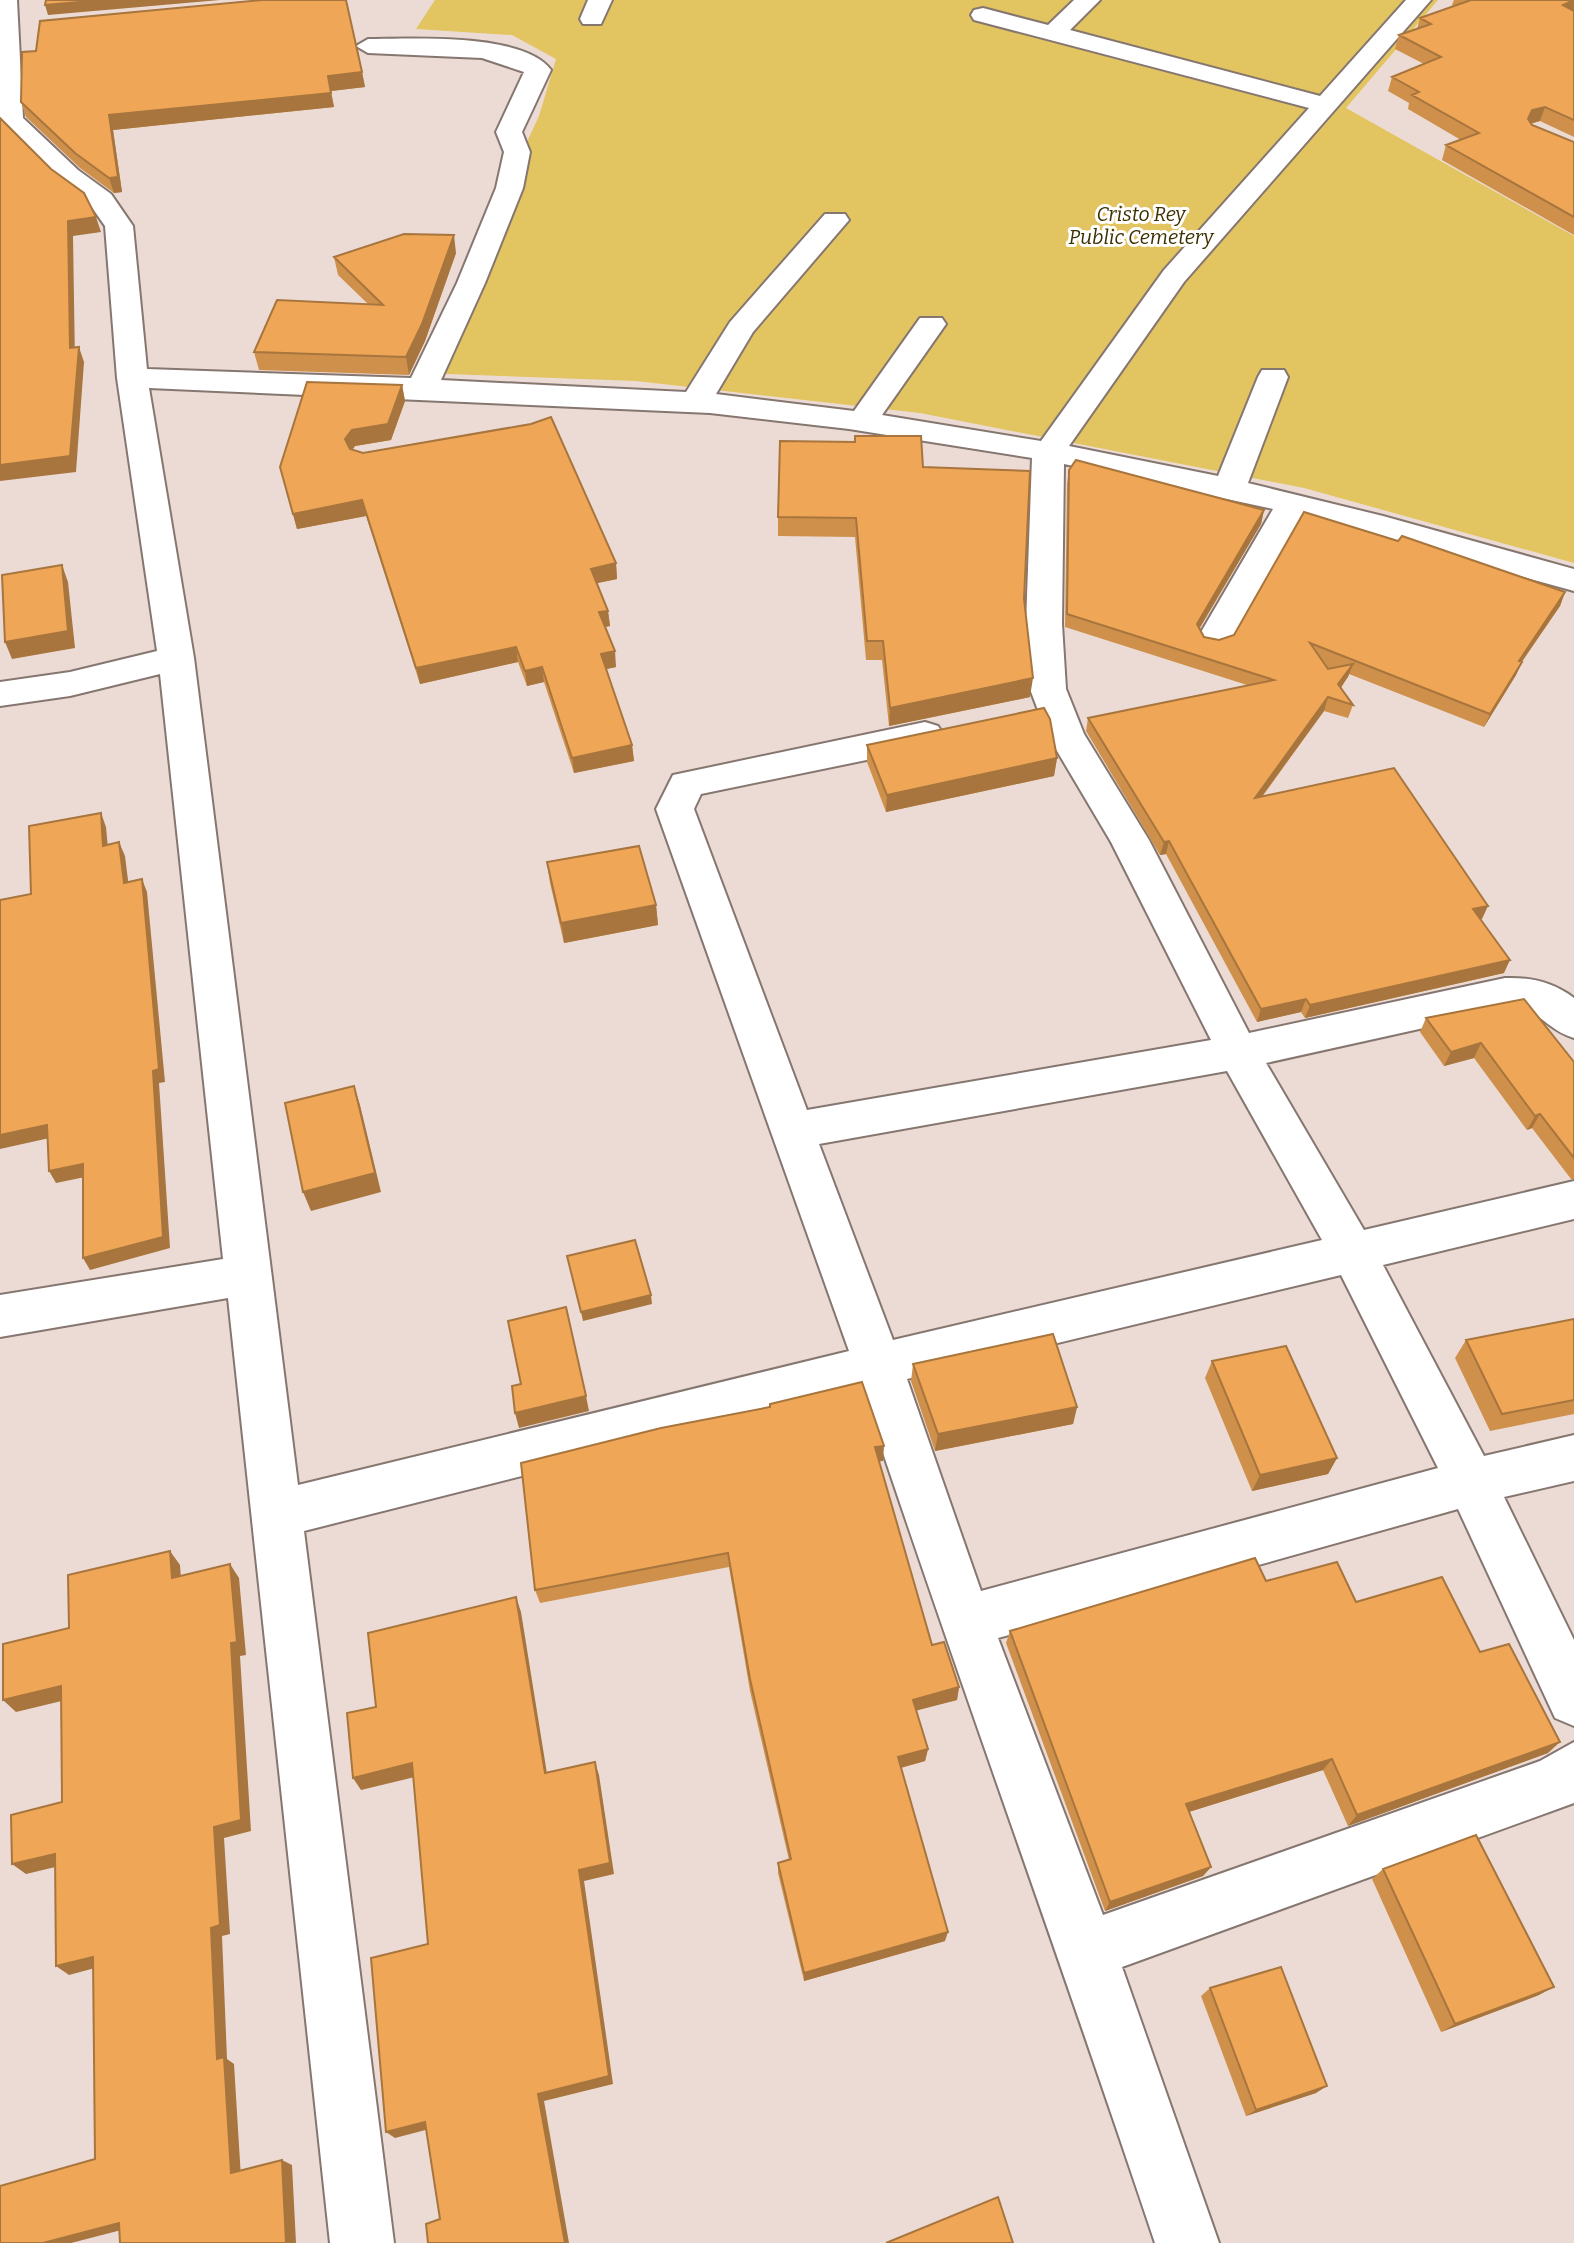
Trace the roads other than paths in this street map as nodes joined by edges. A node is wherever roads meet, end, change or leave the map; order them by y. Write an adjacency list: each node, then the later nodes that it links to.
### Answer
1 (5, 0): 6 (street)
2 (1026, 0): 7 (street)
3 (1088, 0): 7 (street)
4 (1419, 0): 9 (street)
5 (36, 26): 6 (street)
6 (6, 29): 10 (street)
7 (1053, 33): 9 (street)
8 (368, 46): 15 (street)
9 (1326, 105): 20 (street)
10 (5, 121): 14 (street)
11 (835, 220): 17 (street)
12 (931, 324): 18 (street)
13 (1273, 377): 21 (street)
14 (132, 378): 15 (street); 25 (street)
15 (422, 388): 16 (street)
16 (538, 393): 17 (street); 19 (street)
17 (695, 403): 18 (street)
18 (861, 423): 20 (street)
19 (530, 424)
20 (1048, 453): 21 (street); 27 (street)
21 (1230, 487): 22 (street)
22 (1292, 505): 23 (street); 24 (street)
23 (1574, 580)
24 (1215, 639)
25 (176, 658): 26 (street); 33 (street)
26 (0, 694)
27 (1012, 716): 29 (street); 30 (street)
28 (1574, 1022): 29 (street)
29 (1238, 1052): 30 (street); 32 (street)
30 (791, 1131): 35 (street)
31 (1574, 1200): 32 (street)
32 (1354, 1254): 35 (street); 37 (street)
33 (247, 1275): 34 (street); 38 (street)
34 (0, 1316)
35 (878, 1365): 38 (street); 39 (street)
36 (1574, 1458): 37 (street)
37 (1471, 1482): 39 (street); 40 (street)
38 (276, 1514): 43 (street)
39 (965, 1621): 42 (street)
40 (1574, 1699)
41 (1574, 1770): 42 (street)
42 (1087, 1950): 44 (street)
43 (362, 2243)
44 (1187, 2243)

